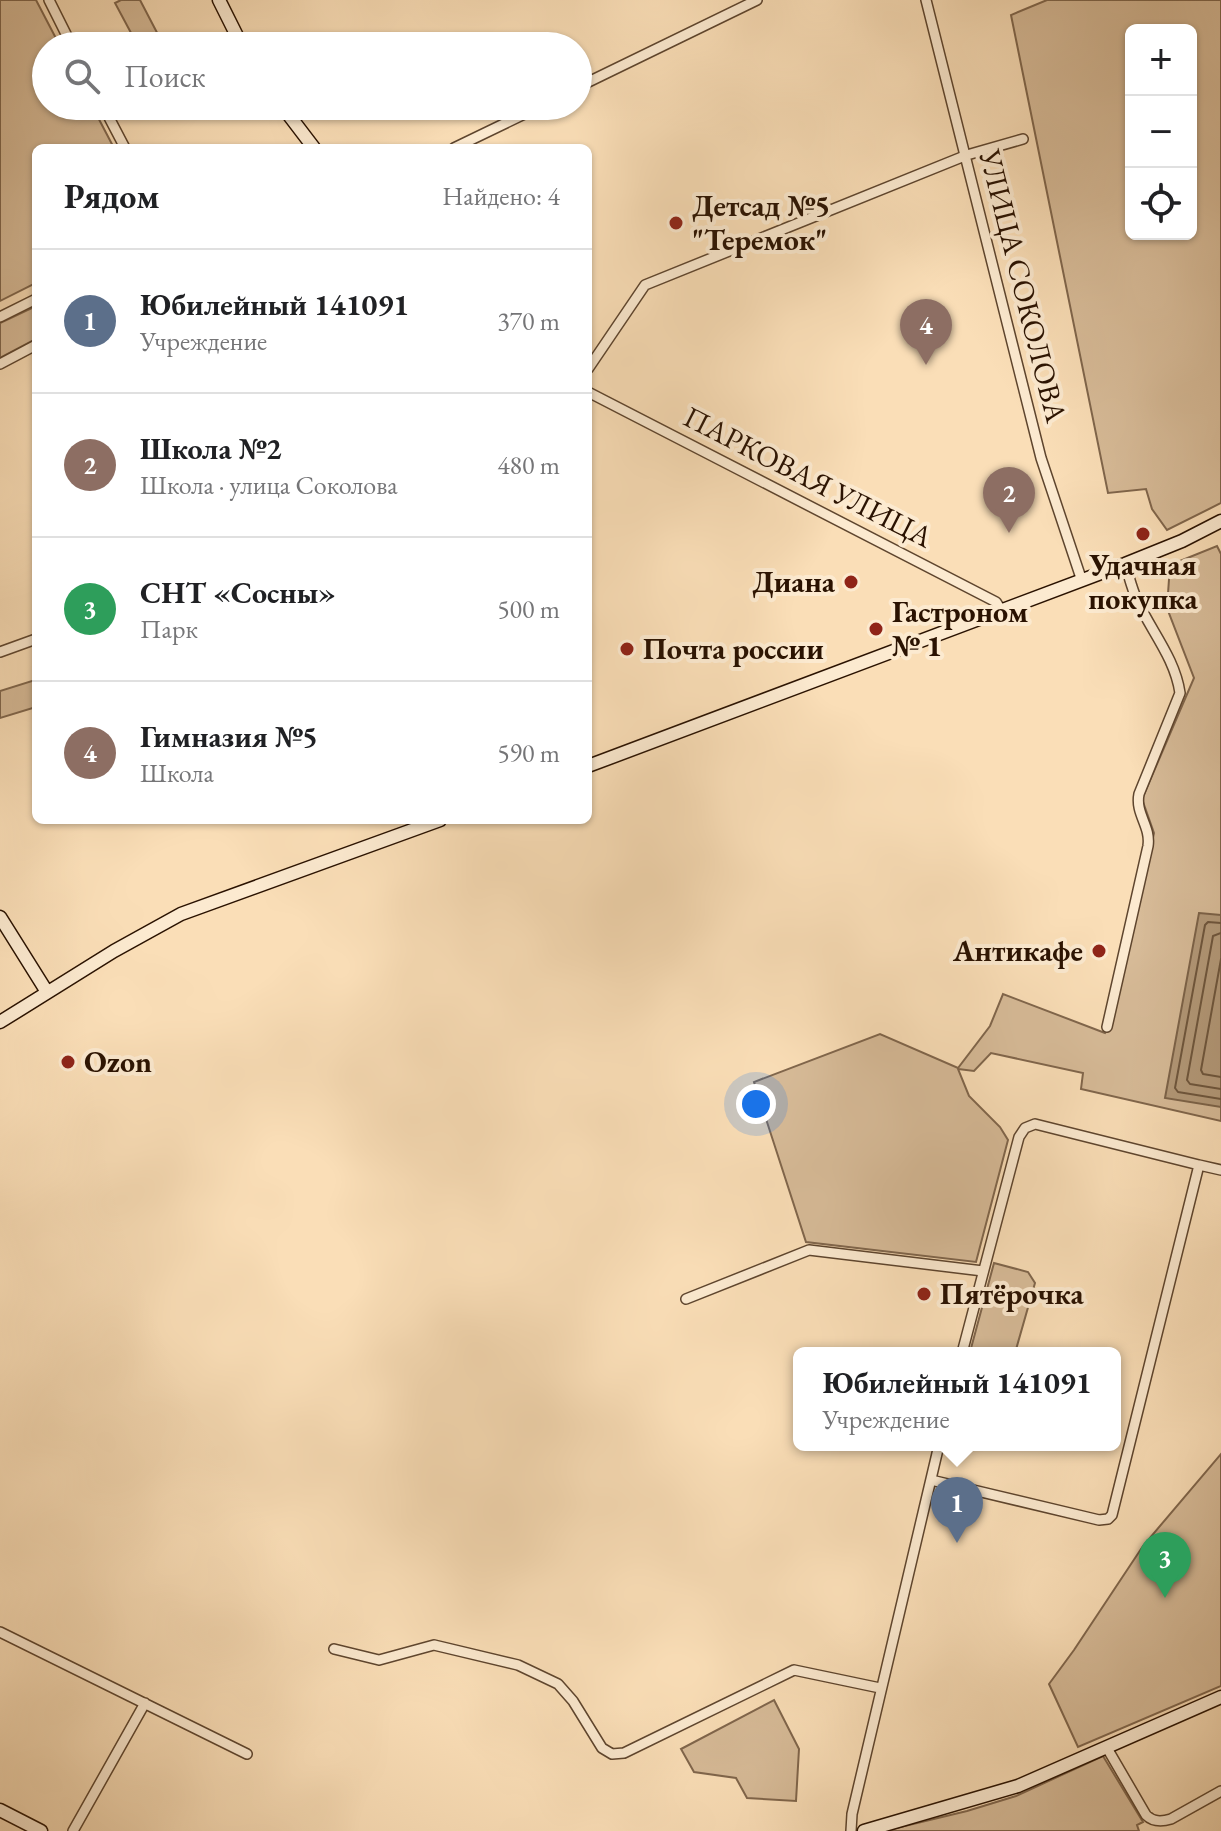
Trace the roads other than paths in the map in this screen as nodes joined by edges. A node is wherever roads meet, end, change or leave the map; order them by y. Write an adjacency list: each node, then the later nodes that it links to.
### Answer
1 (49, 0): 5 (street)
2 (219, 0): 6 (main road)
3 (757, 0): 7 (street)
4 (926, 0): 15 (street, УЛИЦА СОКОЛОВА)
5 (65, 32)
6 (235, 32)
7 (592, 80)
8 (110, 120): 12 (street)
9 (293, 120): 13 (main road)
10 (512, 120): 14 (street)
11 (1023, 139): 15 (street)
12 (123, 144)
13 (311, 144)
14 (462, 144)
15 (967, 155): 19 (street); 24 (street, УЛИЦА СОКОЛОВА)
16 (32, 301): 17 (street)
17 (0, 317)
18 (32, 347): 20 (street)
19 (592, 363)
20 (0, 364)
21 (592, 394): 25 (street, ПАРКОВАЯ УЛИЦА)
22 (1221, 521): 23 (main road)
23 (1125, 564): 24 (main road); 33 (street)
24 (1082, 581): 25 (main road)
25 (1001, 610): 28 (main road)
26 (32, 640): 27 (street)
27 (0, 652)
28 (592, 764)
29 (429, 824): 31 (main road)
30 (0, 917): 31 (main road)
31 (47, 992): 32 (main road)
32 (0, 1022)
33 (1107, 1027)
34 (1199, 1165): 35 (street); 36 (street); 40 (street)
35 (1221, 1170)
36 (983, 1271): 37 (street); 38 (street)
37 (686, 1299)
38 (964, 1347)
39 (938, 1451): 40 (street)
40 (931, 1480): 43 (street)
41 (0, 1632): 45 (street)
42 (334, 1649): 43 (street)
43 (880, 1688): 52 (street)
44 (1221, 1697): 46 (main road)
45 (145, 1703): 47 (street); 51 (street)
46 (1107, 1748): 48 (street); 53 (main road)
47 (247, 1754)
48 (1221, 1791)
49 (0, 1810): 50 (main road)
50 (41, 1831)
51 (73, 1831)
52 (851, 1831)
53 (864, 1831)

